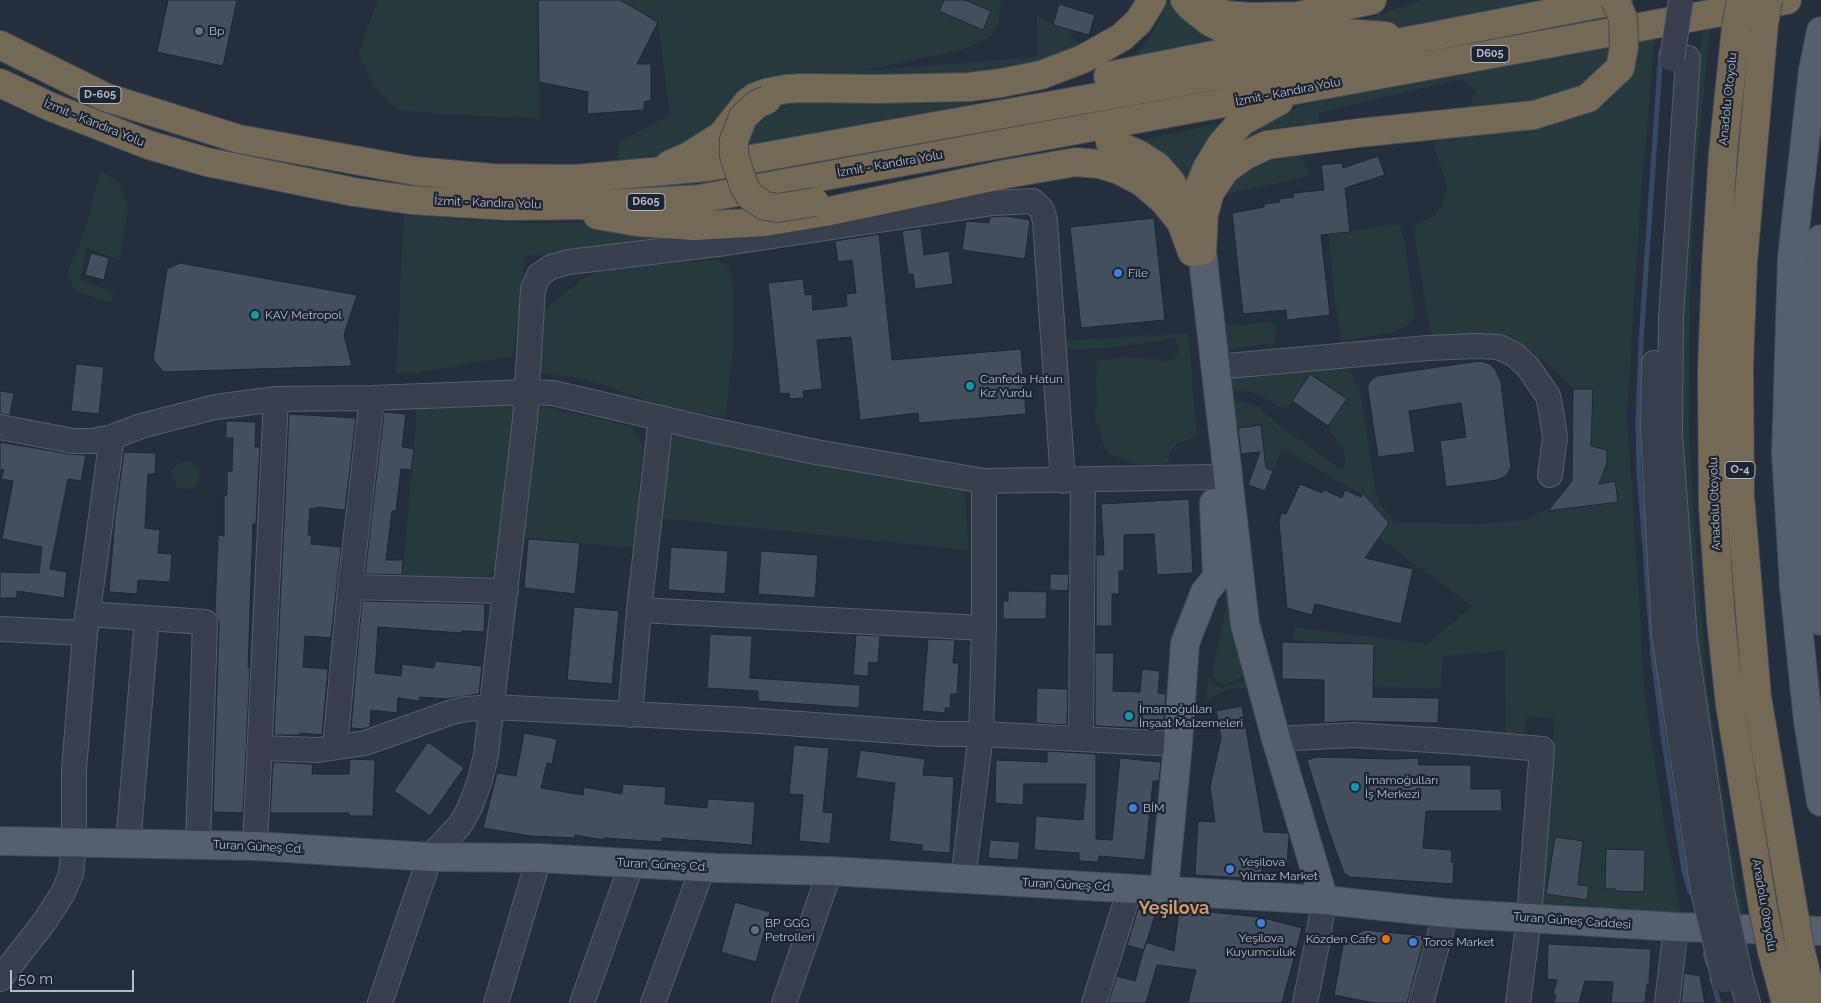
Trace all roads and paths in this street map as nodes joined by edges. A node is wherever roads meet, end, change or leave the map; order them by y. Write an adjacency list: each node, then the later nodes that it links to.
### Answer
1 (1152, 0): 23 (highway)
2 (1160, 0): 17 (highway)
3 (1185, 0): 14 (highway)
4 (1198, 0): 5 (highway)
5 (1372, 0)
6 (1617, 0): 13 (highway, D605); 26 (highway, bridge)
7 (1681, 0): 16 (street, bridge)
8 (1696, 0): 16 (street)
9 (1741, 0): 87 (highway, Anadolu Otoyolu / O-4, bridge)
10 (1787, 0): 19 (highway, İzmit - Kandıra Yolu / D605)
11 (1766, 12): 88 (highway, Anadolu Otoyolu / O-4, bridge)
12 (1821, 31): 54 (main road)
13 (1412, 40): 14 (highway); 23 (highway, İzmit - Kandıra Yolu / D605)
14 (1274, 43): 17 (highway)
15 (0, 45): 23 (highway, İzmit - Kandıra Yolu / D-605)
16 (1680, 58): 74 (street, bridge)
17 (1084, 81): 22 (highway, bridge)
18 (0, 83): 21 (highway, İzmit - Kandıra Yolu / D-605)
19 (1299, 90): 20 (highway); 24 (highway, İzmit - Kandıra Yolu / D605)
20 (1264, 110): 22 (highway); 26 (highway)
21 (101, 127): 24 (highway, İzmit - Kandıra Yolu / D605)
22 (1110, 142): 26 (highway)
23 (652, 172)
24 (552, 205): 26 (highway)
25 (1821, 239): 42 (main road)
26 (1197, 252): 27 (main road); 35 (main road)
27 (1216, 367): 34 (street); 50 (main road)
28 (527, 392): 29 (street); 31 (street); 36 (street); 39 (street)
29 (372, 398): 30 (street); 38 (street)
30 (276, 399): 33 (street); 53 (street)
31 (661, 418): 37 (street); 40 (street)
32 (0, 427): 33 (street)
33 (112, 437): 43 (street)
34 (1550, 475)
35 (1213, 477): 36 (street); 51 (main road)
36 (1073, 480): 37 (street); 49 (street)
37 (984, 481): 44 (street)
38 (350, 587): 39 (street); 52 (street)
39 (506, 591): 46 (street)
40 (639, 610): 44 (street); 47 (street)
41 (147, 618): 43 (street); 57 (street); 58 (street)
42 (1821, 621)
43 (86, 623): 45 (street); 56 (street)
44 (984, 628): 48 (street)
45 (0, 629)
46 (493, 707): 47 (street); 52 (street); 60 (street)
47 (630, 715): 48 (street)
48 (980, 734): 49 (street); 65 (street)
49 (1081, 739): 51 (street)
50 (1276, 739): 68 (main road); 70 (street)
51 (1178, 744): 67 (main road)
52 (335, 747): 53 (street)
53 (259, 748): 59 (street)
54 (1821, 802)
55 (0, 841): 56 (main road, Turan Güneş Cd.)
56 (74, 843): 57 (main road, Turan Güneş Cd.); 73 (street)
57 (128, 844): 58 (main road, Turan Güneş Cd.)
58 (198, 845): 59 (main road, Turan Güneş Cd.)
59 (255, 846): 60 (main road, Turan Güneş Cd.)
60 (430, 857): 61 (main road, Turan Güneş Cd.); 75 (street)
61 (539, 858): 62 (main road, Turan Güneş Cd.); 76 (street)
62 (632, 863): 63 (main road, Turan Güneş Cd.); 77 (street)
63 (703, 866): 64 (main road, Turan Güneş Cd.); 78 (street)
64 (830, 871): 65 (main road, Turan Güneş Cd.); 79 (street)
65 (963, 879): 66 (main road, Turan Güneş Cd.)
66 (1130, 889): 67 (main road, Turan Güneş Cd.); 80 (street)
67 (1164, 891): 68 (main road, Turan Güneş Cd.)
68 (1324, 900): 69 (main road, Turan Güneş Caddesi); 81 (street)
69 (1446, 913): 70 (main road, Turan Güneş Caddesi); 82 (street)
70 (1530, 918): 71 (main road, Turan Güneş Caddesi); 83 (street)
71 (1676, 927): 72 (main road, Turan Güneş Caddesi); 84 (street)
72 (1821, 931)
73 (0, 979)
74 (1733, 980): 85 (street); 86 (street)
75 (380, 1003)
76 (496, 1003)
77 (582, 1003)
78 (652, 1003)
79 (784, 1003)
80 (1094, 1003)
81 (1305, 1003)
82 (1421, 1003)
83 (1518, 1003)
84 (1667, 1003)
85 (1732, 1003)
86 (1748, 1003)
87 (1786, 1003)
88 (1813, 1003)

